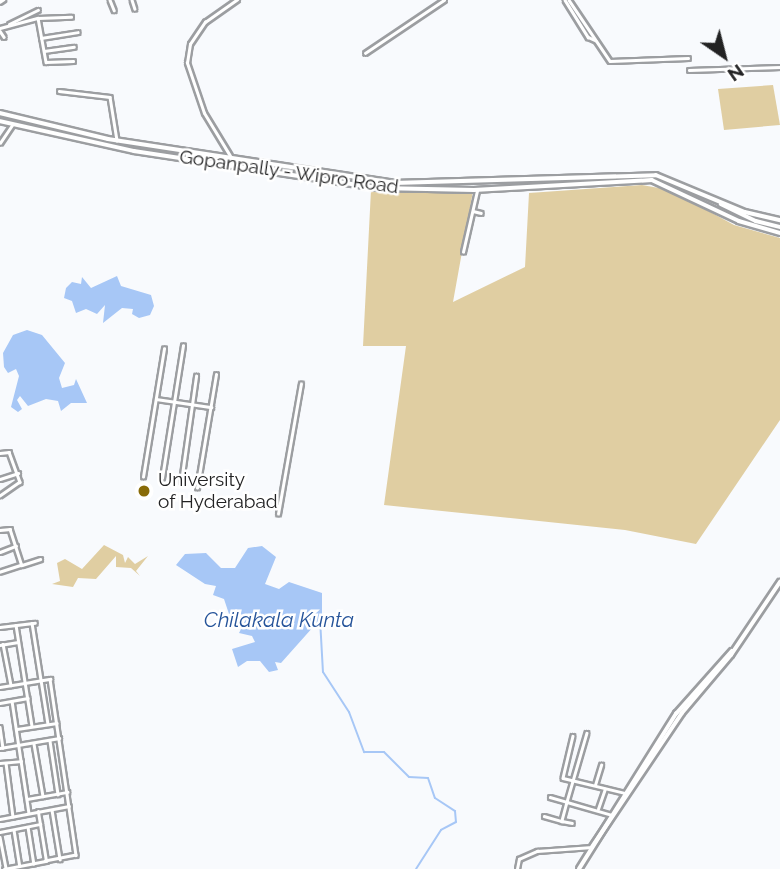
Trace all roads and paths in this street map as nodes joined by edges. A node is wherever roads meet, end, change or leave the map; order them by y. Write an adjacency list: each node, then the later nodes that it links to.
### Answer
1 (110, 0): 8 (street)
2 (132, 0): 6 (street)
3 (237, 0): 31 (street)
4 (444, 0): 18 (street)
5 (567, 0): 19 (street)
6 (135, 9)
7 (38, 10): 11 (street)
8 (114, 10)
9 (71, 17): 10 (street)
10 (38, 18): 11 (street); 15 (street)
11 (6, 25): 12 (street)
12 (0, 30): 14 (street)
13 (78, 32): 15 (street)
14 (4, 37)
15 (41, 38): 17 (street)
16 (74, 47): 17 (street)
17 (44, 51): 20 (street)
18 (365, 53)
19 (688, 58)
20 (74, 61)
21 (780, 67): 22 (street)
22 (689, 70)
23 (59, 91): 28 (street)
24 (0, 113): 27 (main road, Gopanpally - Wipro Road)
25 (0, 121): 26 (main road, Gopanpally - Wipro Road)
26 (12, 125): 29 (street); 30 (main road, Gopanpally - Wipro Road)
27 (108, 139): 28 (main road, Gopanpally - Wipro Road); 30 (main road)
28 (117, 140): 31 (main road, Gopanpally - Wipro Road)
29 (0, 143)
30 (109, 146): 35 (main road, Gopanpally - Wipro Road)
31 (230, 156): 33 (main road, Gopanpally - Wipro Road)
32 (606, 176): 33 (main road, Gopanpally - Wipro Road); 34 (main road); 37 (main road, Gopanpally - Wipro Road)
33 (388, 182): 35 (main road)
34 (606, 182): 36 (main road, Gopanpally - Wipro Road); 42 (main road, Gopanpally - Wipro Road)
35 (387, 188): 36 (main road, Gopanpally - Wipro Road)
36 (478, 190): 38 (street)
37 (717, 201): 40 (main road, Gopanpally - Wipro Road); 41 (main road, Gopanpally - Wipro Road)
38 (472, 211): 39 (street); 43 (street)
39 (481, 213)
40 (780, 220)
41 (780, 226)
42 (780, 233)
43 (463, 252)
44 (183, 346): 50 (street)
45 (164, 349): 49 (street)
46 (216, 375): 52 (street)
47 (196, 376): 51 (street)
48 (301, 383): 61 (street)
49 (156, 399): 50 (street); 55 (street)
50 (174, 402): 51 (street); 56 (street)
51 (192, 405): 52 (street); 58 (street)
52 (211, 407): 59 (street)
53 (0, 453): 54 (street)
54 (18, 472): 57 (street); 60 (street)
55 (144, 477)
56 (162, 478)
57 (0, 479)
58 (181, 482)
59 (197, 488)
60 (0, 496)
61 (278, 514)
62 (0, 530): 63 (street)
63 (16, 546): 64 (street); 66 (street)
64 (0, 552)
65 (40, 559): 66 (street)
66 (22, 565): 67 (street)
67 (0, 572)
68 (780, 582): 73 (main road)
69 (16, 625): 70 (street); 71 (street); 74 (street)
70 (0, 627)
71 (19, 642): 72 (street); 75 (street)
72 (2, 645): 76 (street)
73 (737, 645): 102 (main road); 112 (main road)
74 (40, 681): 75 (street); 81 (street); 82 (street)
75 (25, 683): 76 (street); 78 (street)
76 (11, 685): 77 (street)
77 (0, 687)
78 (27, 698): 79 (street); 83 (street)
79 (12, 701): 80 (street); 85 (street)
80 (0, 703)
81 (57, 723): 82 (street); 88 (street)
82 (48, 724): 83 (street)
83 (32, 726): 85 (street)
84 (0, 727): 92 (street)
85 (17, 729): 91 (street)
86 (587, 733): 97 (street)
87 (573, 736): 97 (street)
88 (59, 738): 89 (street); 100 (street)
89 (50, 740): 90 (street); 101 (street)
90 (34, 743): 91 (street); 103 (street)
91 (19, 745): 92 (street); 93 (street)
92 (1, 748)
93 (21, 761): 94 (street); 105 (street)
94 (6, 763): 95 (street); 113 (street)
95 (0, 764)
96 (601, 765): 98 (street)
97 (573, 781): 98 (street); 106 (street)
98 (594, 787): 99 (street)
99 (605, 789): 102 (street); 109 (street)
100 (67, 792): 101 (street); 107 (street)
101 (58, 793): 103 (street)
102 (625, 793): 112 (main road)
103 (43, 796): 105 (street)
104 (550, 797): 106 (street)
105 (27, 799): 111 (street)
106 (567, 802): 109 (street); 116 (street)
107 (69, 806): 108 (street); 123 (street)
108 (51, 809): 110 (street); 123 (street)
109 (598, 810): 112 (street)
110 (38, 812): 111 (street); 118 (street)
111 (29, 813): 113 (street)
112 (613, 816): 122 (main road)
113 (13, 817): 115 (street)
114 (544, 817): 116 (street)
115 (0, 819)
116 (562, 821): 117 (street)
117 (572, 823)
118 (40, 824): 119 (street); 124 (street)
119 (28, 827): 120 (street); 125 (street)
120 (14, 830): 121 (street); 126 (street)
121 (0, 834): 127 (street)
122 (592, 847): 128 (street); 129 (main road)
123 (60, 859): 124 (street)
124 (46, 861): 125 (street)
125 (34, 863): 126 (street)
126 (20, 866): 127 (street)
127 (5, 869)
128 (517, 869)
129 (579, 869)

